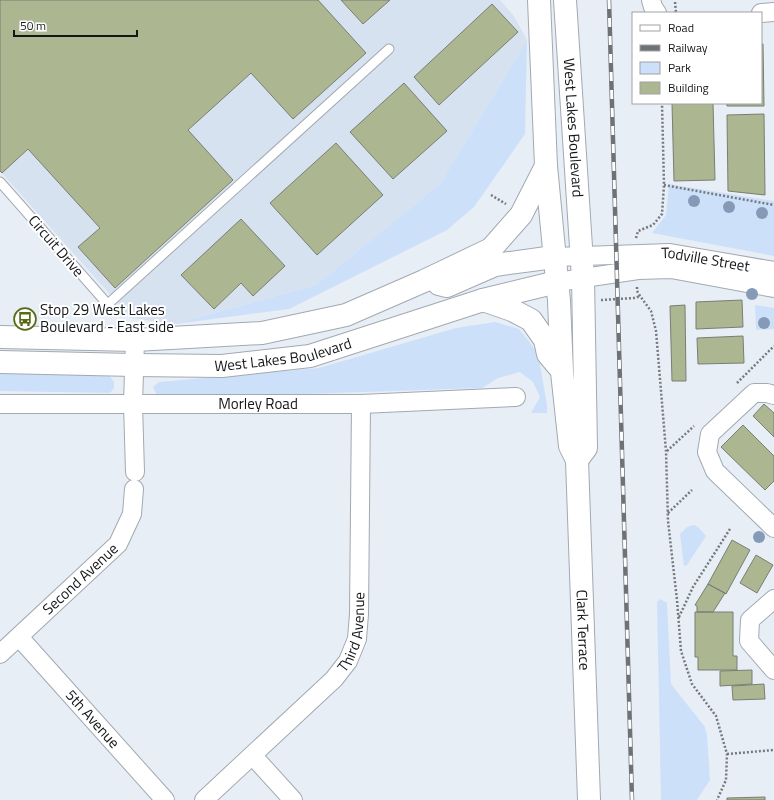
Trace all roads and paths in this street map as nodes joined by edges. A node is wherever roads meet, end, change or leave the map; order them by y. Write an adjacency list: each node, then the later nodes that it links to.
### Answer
1 (565, 0): 17 (main road, West Lakes Boulevard)
2 (651, 0): 5 (street)
3 (675, 2): 6 (path)
4 (537, 3): 11 (main road, West Lakes Boulevard)
5 (656, 12)
6 (676, 12)
7 (774, 12): 8 (street)
8 (762, 13)
9 (389, 49): 12 (lane, Circuit Drive)
10 (662, 104): 13 (path)
11 (546, 166): 18 (main road, West Lakes Boulevard); 22 (main road, West Lakes Boulevard)
12 (0, 182)
13 (664, 185): 16 (path); 19 (path)
14 (491, 195): 15 (path)
15 (506, 205)
16 (774, 205)
17 (582, 256): 18 (street); 19 (street); 21 (main road, West Lakes Boulevard)
18 (554, 257): 22 (main road); 23 (main road, West Lakes Boulevard)
19 (637, 262): 20 (street, Todville Street); 21 (street, West Lakes Boulevard); 24 (street, Todville Street); 25 (path)
20 (774, 271)
21 (583, 278): 23 (street, West Lakes Boulevard); 38 (main road, Clark Terrace)
22 (424, 281): 29 (main road, West Lakes Boulevard)
23 (557, 282): 26 (main road, West Lakes Boulevard); 32 (main road, Clark Terrace)
24 (774, 288)
25 (640, 296): 27 (path); 40 (path)
26 (483, 300): 31 (main road, West Lakes Boulevard); 32 (main road)
27 (594, 300)
28 (0, 337): 29 (main road, West Lakes Boulevard)
29 (135, 340): 31 (street, Second Avenue)
30 (0, 362): 31 (main road, West Lakes Boulevard)
31 (134, 365): 36 (street, Second Avenue)
32 (562, 372): 38 (main road, Clark Terrace)
33 (774, 395): 41 (street)
34 (516, 397): 37 (street, Morley Road)
35 (0, 404): 36 (street, Morley Road)
36 (133, 404): 37 (street, Morley Road); 45 (street, Second Avenue)
37 (360, 404): 50 (street, Third Avenue)
38 (577, 460): 54 (main road, Clark Terrace)
39 (692, 490): 40 (path)
40 (668, 513): 44 (path)
41 (774, 528)
42 (730, 529): 44 (path)
43 (774, 599): 47 (street)
44 (678, 618): 49 (path)
45 (19, 637): 46 (street, Second Avenue); 51 (street, 5th Avenue)
46 (0, 654)
47 (774, 670)
48 (774, 750): 49 (path)
49 (727, 754): 55 (path)
50 (253, 756): 52 (street, Third Avenue); 53 (street)
51 (165, 800)
52 (204, 800)
53 (293, 800)
54 (589, 800)
55 (717, 800)

